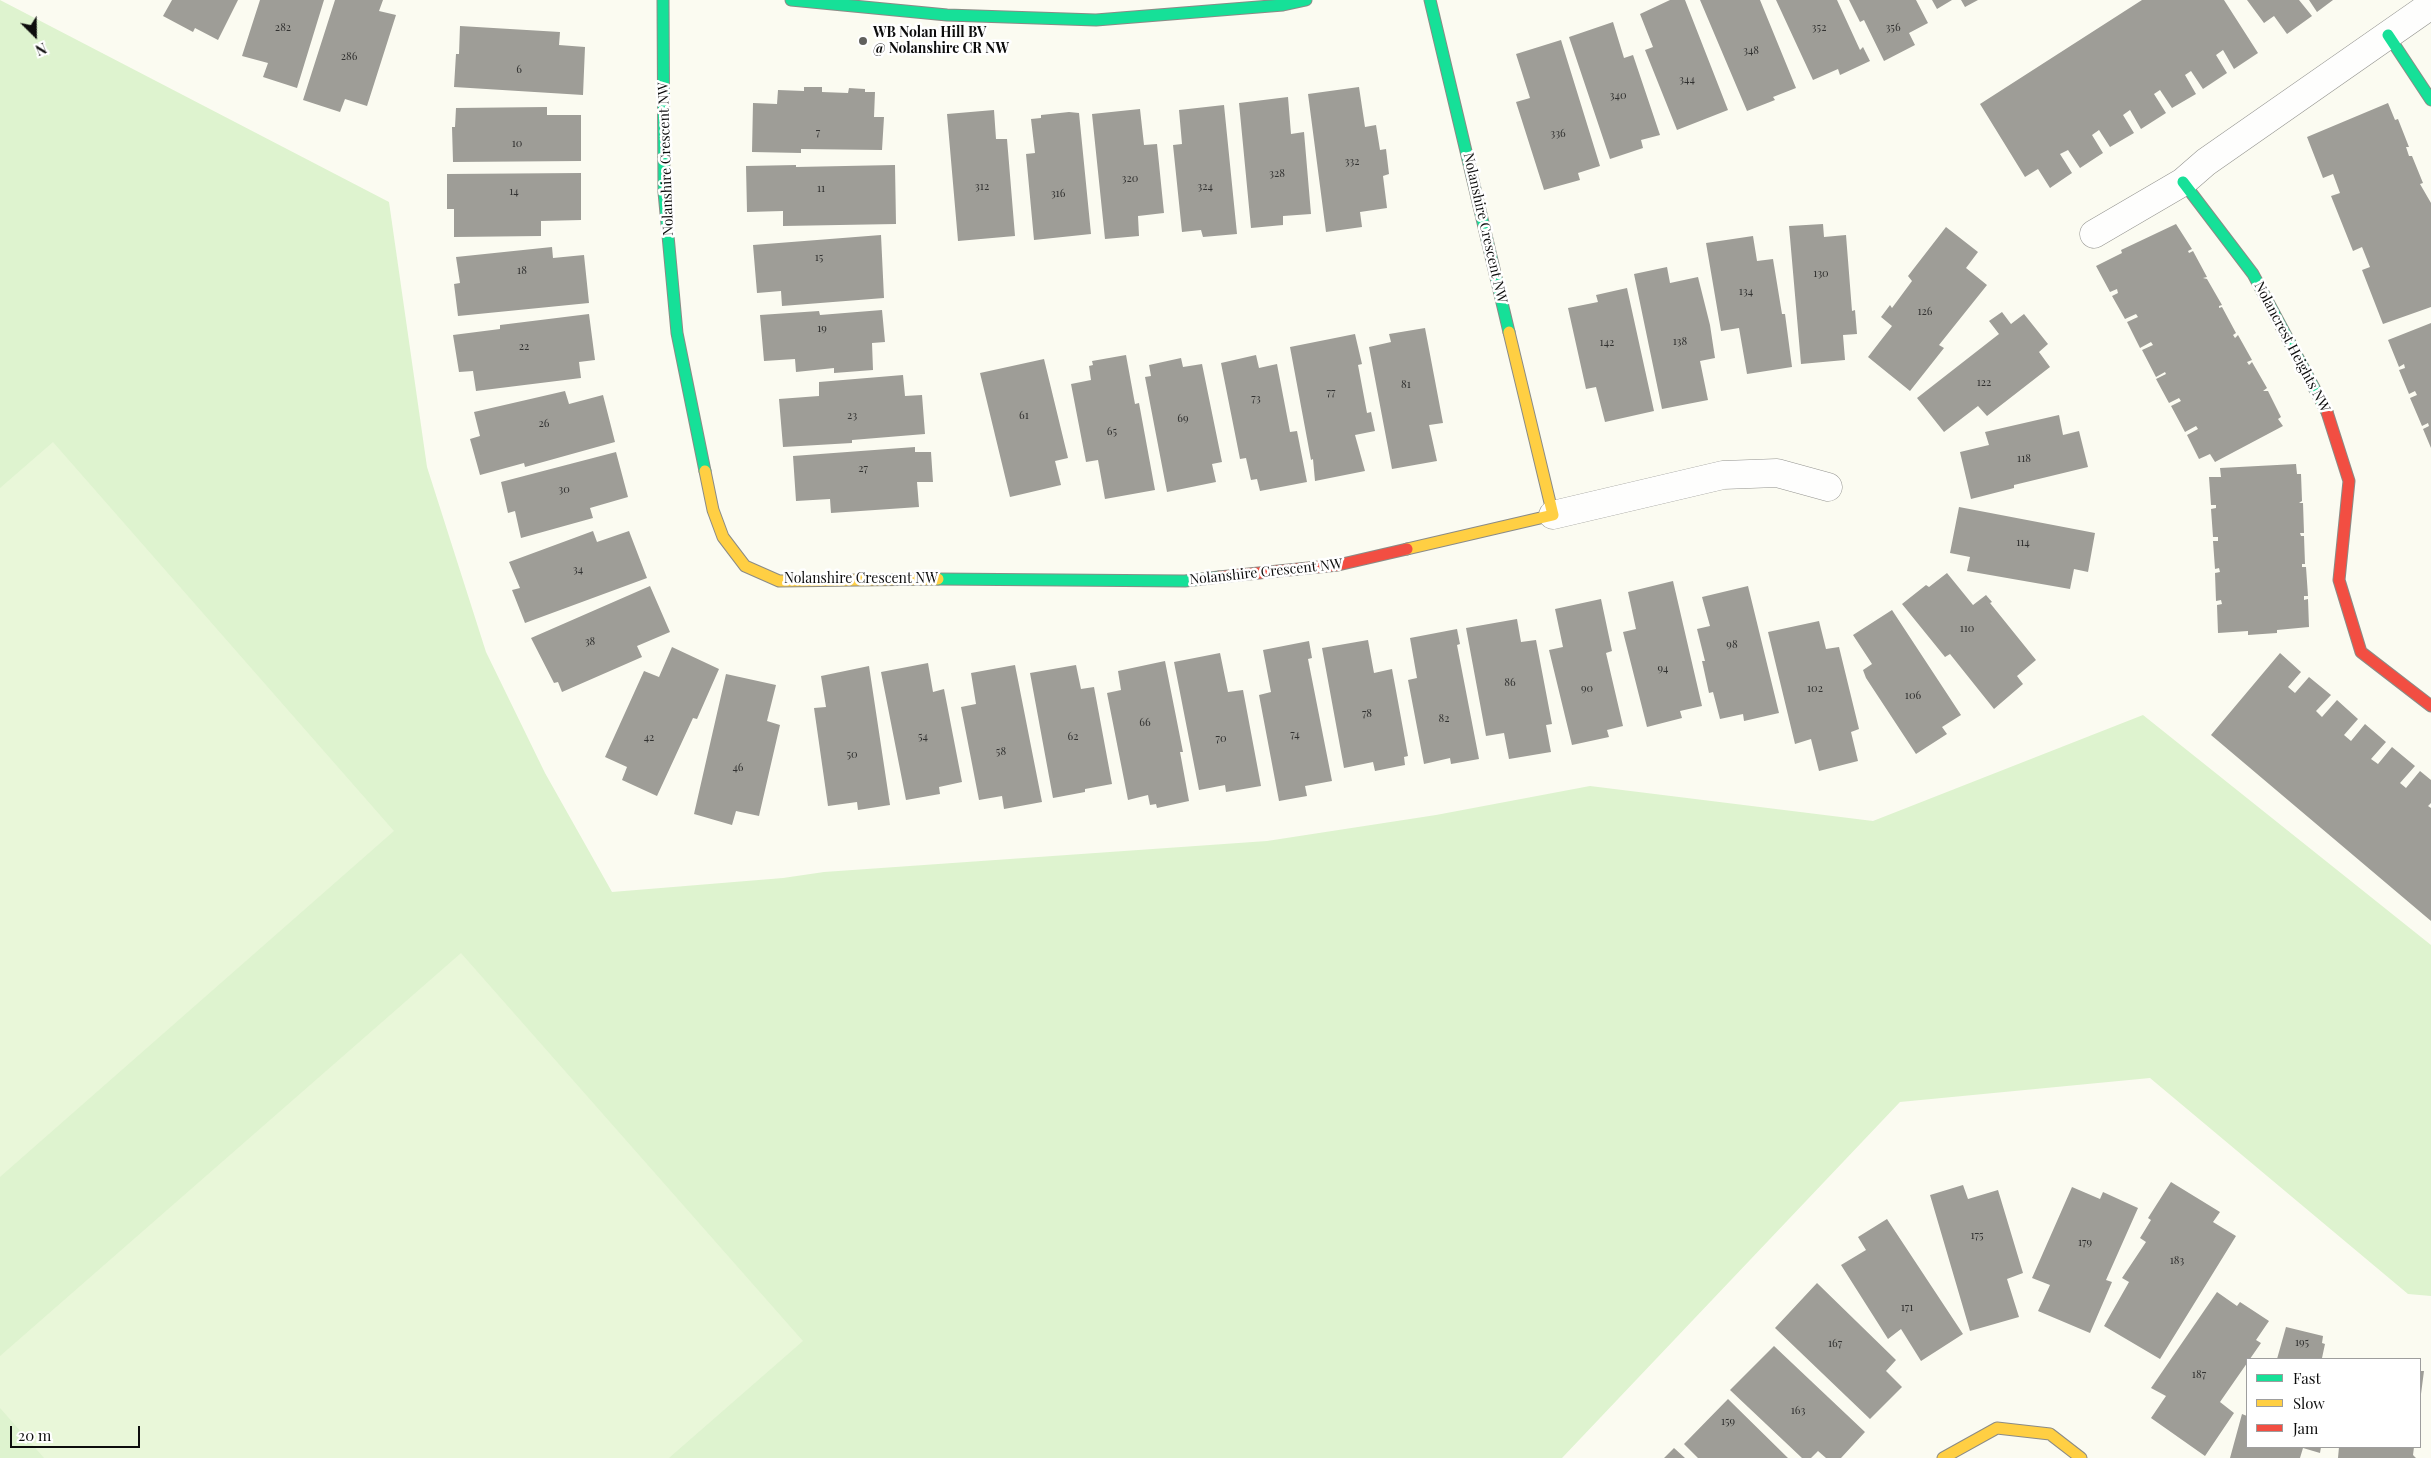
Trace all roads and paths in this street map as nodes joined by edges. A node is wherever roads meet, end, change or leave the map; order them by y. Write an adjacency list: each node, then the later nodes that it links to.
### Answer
1 (663, 0): 11 (street, Nolanshire Crescent NW)
2 (791, 0): 3 (street)
3 (1306, 0)
4 (1430, 0): 11 (street, Nolanshire Crescent NW)
5 (2431, 5): 6 (street)
6 (2388, 35): 7 (street); 8 (street)
7 (2431, 100)
8 (2183, 182): 9 (street); 12 (street, Nolancrest Heights NW)
9 (2094, 234)
10 (1828, 487): 11 (street, Nolanshire Crescent NW)
11 (1553, 515)
12 (2431, 706)
13 (1943, 1458): 14 (street)
14 (2081, 1458)

